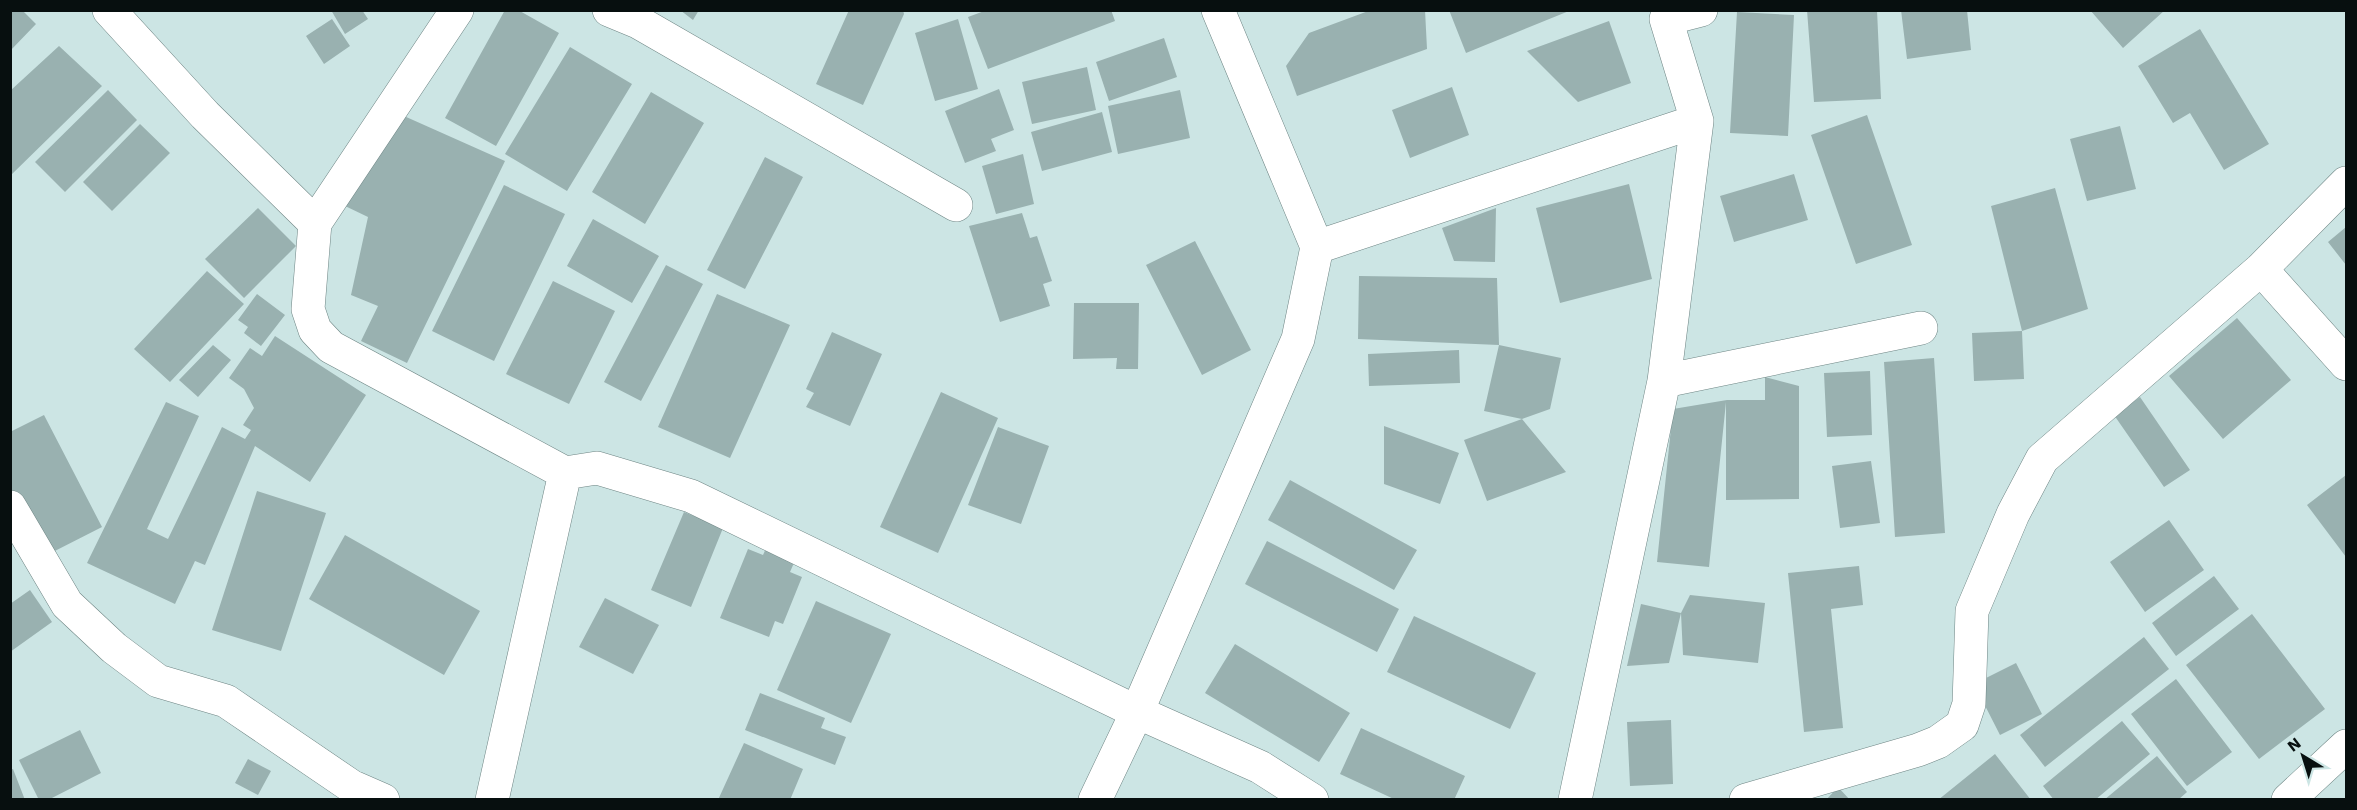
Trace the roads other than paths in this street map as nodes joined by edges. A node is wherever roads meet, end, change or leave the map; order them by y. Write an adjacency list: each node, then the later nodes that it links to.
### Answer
1 (109, 10): 10 (street)
2 (457, 10): 10 (street)
3 (609, 10): 9 (street)
4 (1218, 10): 11 (street)
5 (1701, 10): 6 (street)
6 (1665, 15): 7 (street)
7 (1697, 122): 11 (street); 15 (street)
8 (2346, 183): 12 (street)
9 (956, 205)
10 (315, 223): 16 (street)
11 (1317, 247): 18 (street)
12 (2261, 269): 14 (street); 25 (street)
13 (1921, 328): 15 (street)
14 (2346, 364)
15 (1664, 381): 24 (street)
16 (565, 473): 18 (street); 21 (street)
17 (10, 507): 20 (street)
18 (1137, 712): 22 (street); 23 (street)
19 (2346, 746): 26 (street)
20 (383, 800)
21 (492, 800)
22 (1095, 800)
23 (1312, 800)
24 (1575, 800)
25 (1746, 800)
26 (2288, 800)

